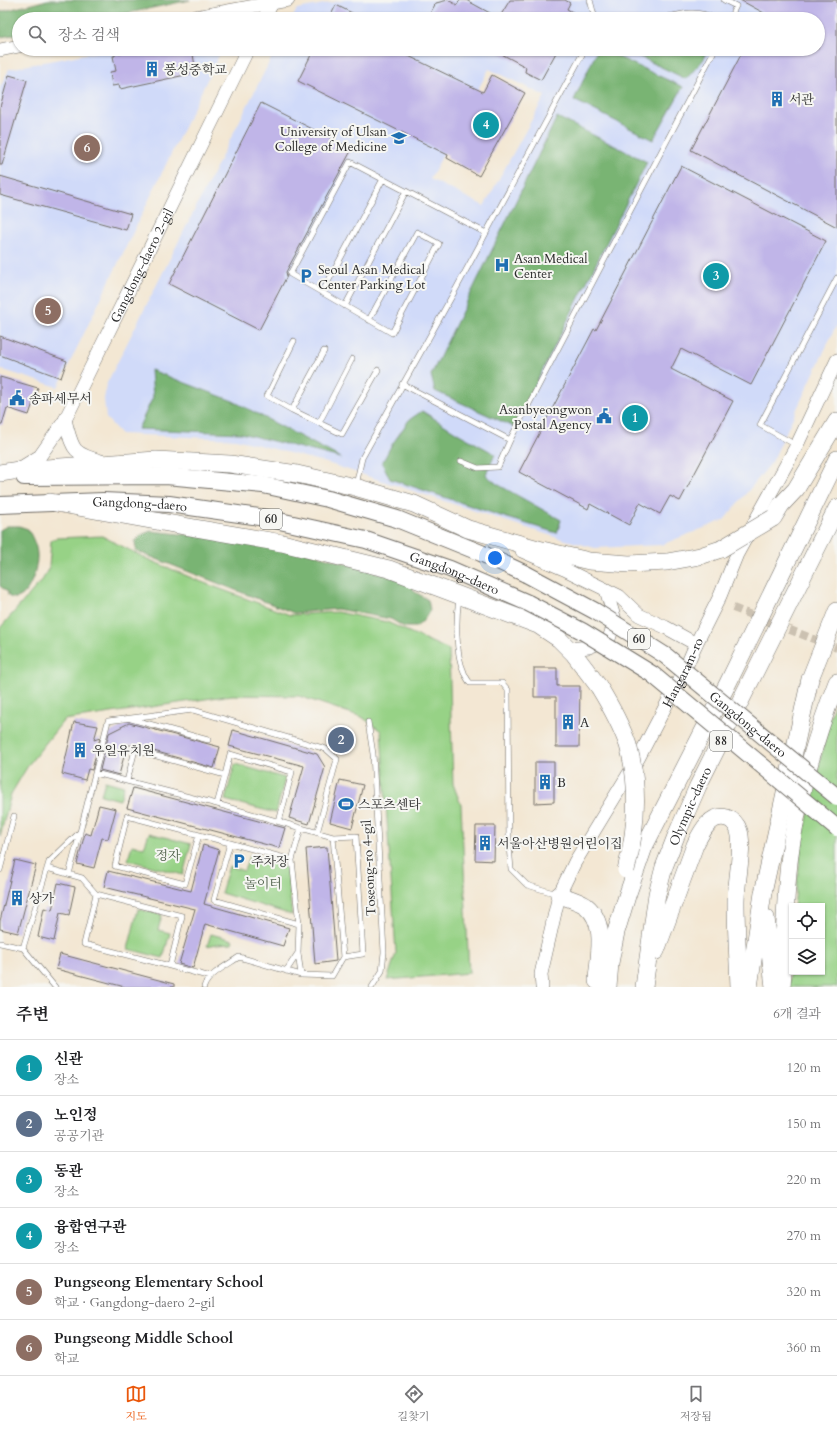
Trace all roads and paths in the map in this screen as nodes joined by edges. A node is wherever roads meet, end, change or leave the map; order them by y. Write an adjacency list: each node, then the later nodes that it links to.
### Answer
1 (288, 0): 4 (street)
2 (590, 0): 7 (lane)
3 (724, 0): 8 (lane)
4 (272, 3): 5 (street); 6 (street)
5 (232, 12)
6 (268, 12)
7 (593, 12)
8 (733, 12)
9 (12, 47): 10 (street)
10 (0, 50)
11 (245, 56): 28 (street, Gangdong-daero 2-gil)
12 (581, 56): 16 (lane)
13 (711, 56): 31 (lane)
14 (383, 179): 15 (lane); 18 (lane); 18 (lane)
15 (406, 191): 16 (lane); 19 (lane)
16 (486, 233): 26 (lane)
17 (837, 278): 32 (lane)
18 (322, 293): 19 (lane)
19 (345, 306): 20 (lane)
20 (369, 320): 20 (lane)
21 (294, 341): 27 (lane)
22 (324, 351): 27 (lane)
23 (352, 359): 30 (lane)
24 (837, 360): 32 (street, Hangaram-ro)
25 (378, 370): 30 (lane)
26 (402, 384): 31 (lane); 40 (lane)
27 (292, 410): 30 (lane)
28 (65, 420): 36 (street); 37 (street, Gangdong-daero 2-gil)
29 (837, 421): 44 (highway)
30 (319, 422)
31 (510, 440): 35 (lane)
32 (797, 445): 46 (street, Hangaram-ro)
33 (837, 451): 44 (highway)
34 (837, 459): 80 (highway)
35 (461, 461)
36 (110, 463): 37 (highway); 40 (highway)
37 (19, 470): 38 (highway)
38 (0, 474)
39 (0, 477): 61 (main road, Gangdong-daero / 60, bridge)
40 (356, 487): 45 (highway)
41 (50, 502): 42 (main road, Gangdong-daero / 60); 48 (highway); 66 (main road, Gangdong-daero / 60, bridge)
42 (0, 505)
43 (837, 508): 95 (highway, Olympic-daero / 88)
44 (773, 518): 46 (highway, bridge)
45 (468, 529): 46 (highway, bridge); 47 (street)
46 (748, 534): 52 (street, Hangaram-ro)
47 (606, 590): 50 (street); 51 (street)
48 (459, 595): 53 (highway); 78 (lane)
49 (837, 611): 76 (highway)
50 (639, 615): 51 (street); 52 (street)
51 (615, 620): 53 (street)
52 (696, 644): 78 (street, Hangaram-ro)
53 (569, 649): 80 (highway, bridge)
54 (837, 682): 99 (highway)
55 (128, 718): 57 (lane); 58 (lane); 68 (lane)
56 (368, 722): 91 (lane, Toseong-ro 4-gil)
57 (208, 740)
58 (94, 773): 60 (lane); 67 (lane)
59 (225, 774): 60 (lane); 62 (lane); 64 (lane)
60 (127, 781): 62 (lane)
61 (837, 797)
62 (217, 804): 64 (lane)
63 (14, 816): 74 (lane)
64 (279, 822): 65 (lane)
65 (301, 828): 68 (lane); 72 (lane)
66 (837, 828)
67 (80, 832): 73 (lane); 75 (lane)
68 (317, 833): 70 (lane)
69 (198, 835): 69 (lane); 71 (lane)
70 (333, 837): 84 (lane); 84 (lane)
71 (230, 843): 72 (lane); 79 (lane)
72 (292, 860): 79 (lane)
73 (47, 868): 75 (lane); 82 (lane)
74 (0, 870)
75 (69, 874): 77 (lane)
76 (763, 893): 97 (highway); 98 (highway)
77 (96, 894): 85 (lane); 85 (lane)
78 (559, 895): 92 (street, Hangaram-ro); 93 (highway)
79 (299, 924): 83 (lane)
80 (616, 932): 94 (highway)
81 (0, 943): 82 (lane)
82 (23, 948): 89 (lane)
83 (298, 953): 86 (lane); 87 (lane)
84 (342, 957): 87 (lane)
85 (170, 966): 88 (lane)
86 (286, 971): 87 (lane); 88 (lane)
87 (302, 975)
88 (211, 977): 90 (lane)
89 (55, 987)
90 (204, 987)
91 (372, 987)
92 (542, 987)
93 (596, 987)
94 (608, 987)
95 (644, 987): 96 (highway)
96 (740, 987)
97 (749, 987)
98 (774, 987)
99 (782, 987)

